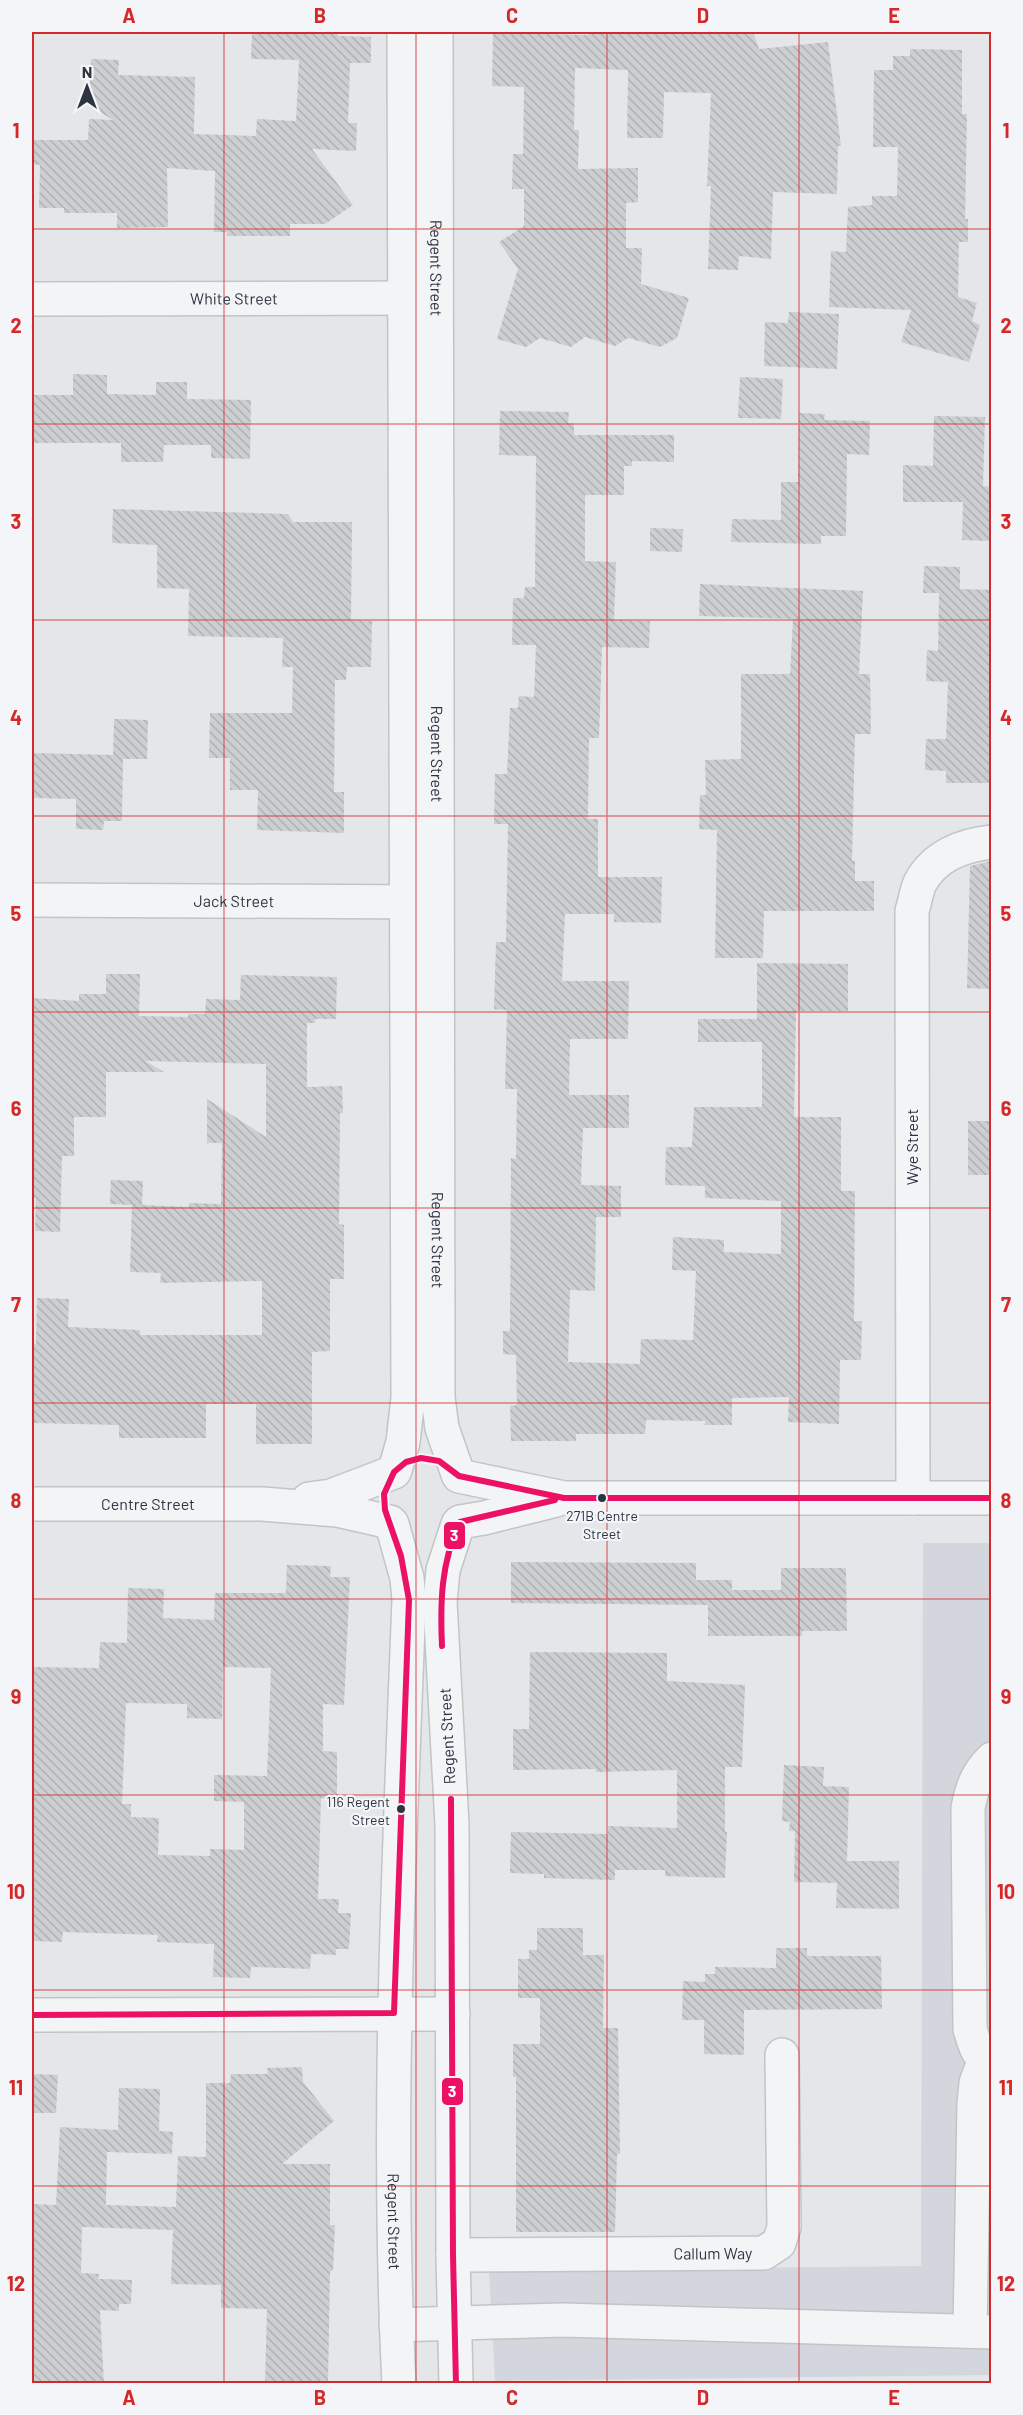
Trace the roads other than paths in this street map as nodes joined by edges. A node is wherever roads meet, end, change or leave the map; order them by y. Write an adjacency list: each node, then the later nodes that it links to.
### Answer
1 (404, 32): 3 (street, Regent Street)
2 (436, 32): 3 (street, Regent Street)
3 (421, 298): 4 (street, White Street); 7 (street, Regent Street)
4 (32, 299)
5 (992, 842): 11 (street, Wye Street)
6 (32, 900): 7 (street, Jack Street)
7 (422, 902): 8 (street, Regent Street); 9 (street, Regent Street)
8 (394, 1471): 9 (street); 14 (street, Centre Street); 15 (street)
9 (459, 1475): 10 (street); 16 (street)
10 (564, 1498): 11 (street); 16 (street)
11 (913, 1498): 12 (street)
12 (992, 1498)
13 (32, 1504): 14 (street, Centre Street)
14 (262, 1504): 15 (street, Centre Street)
15 (391, 1523): 16 (street); 18 (street, Regent Street)
16 (459, 1523): 19 (street, Regent Street)
17 (992, 1759): 22 (street)
18 (394, 2013): 19 (street); 20 (street); 25 (street, Regent Street)
19 (453, 2014): 23 (street, Regent Street)
20 (32, 2015)
21 (782, 2055): 23 (street, Callum Way)
22 (988, 2062): 26 (street)
23 (453, 2255): 24 (street, Regent Street)
24 (454, 2322): 25 (street); 26 (street); 28 (street, Regent Street)
25 (396, 2325): 27 (street, Regent Street)
26 (981, 2331)
27 (399, 2384)
28 (456, 2384)

